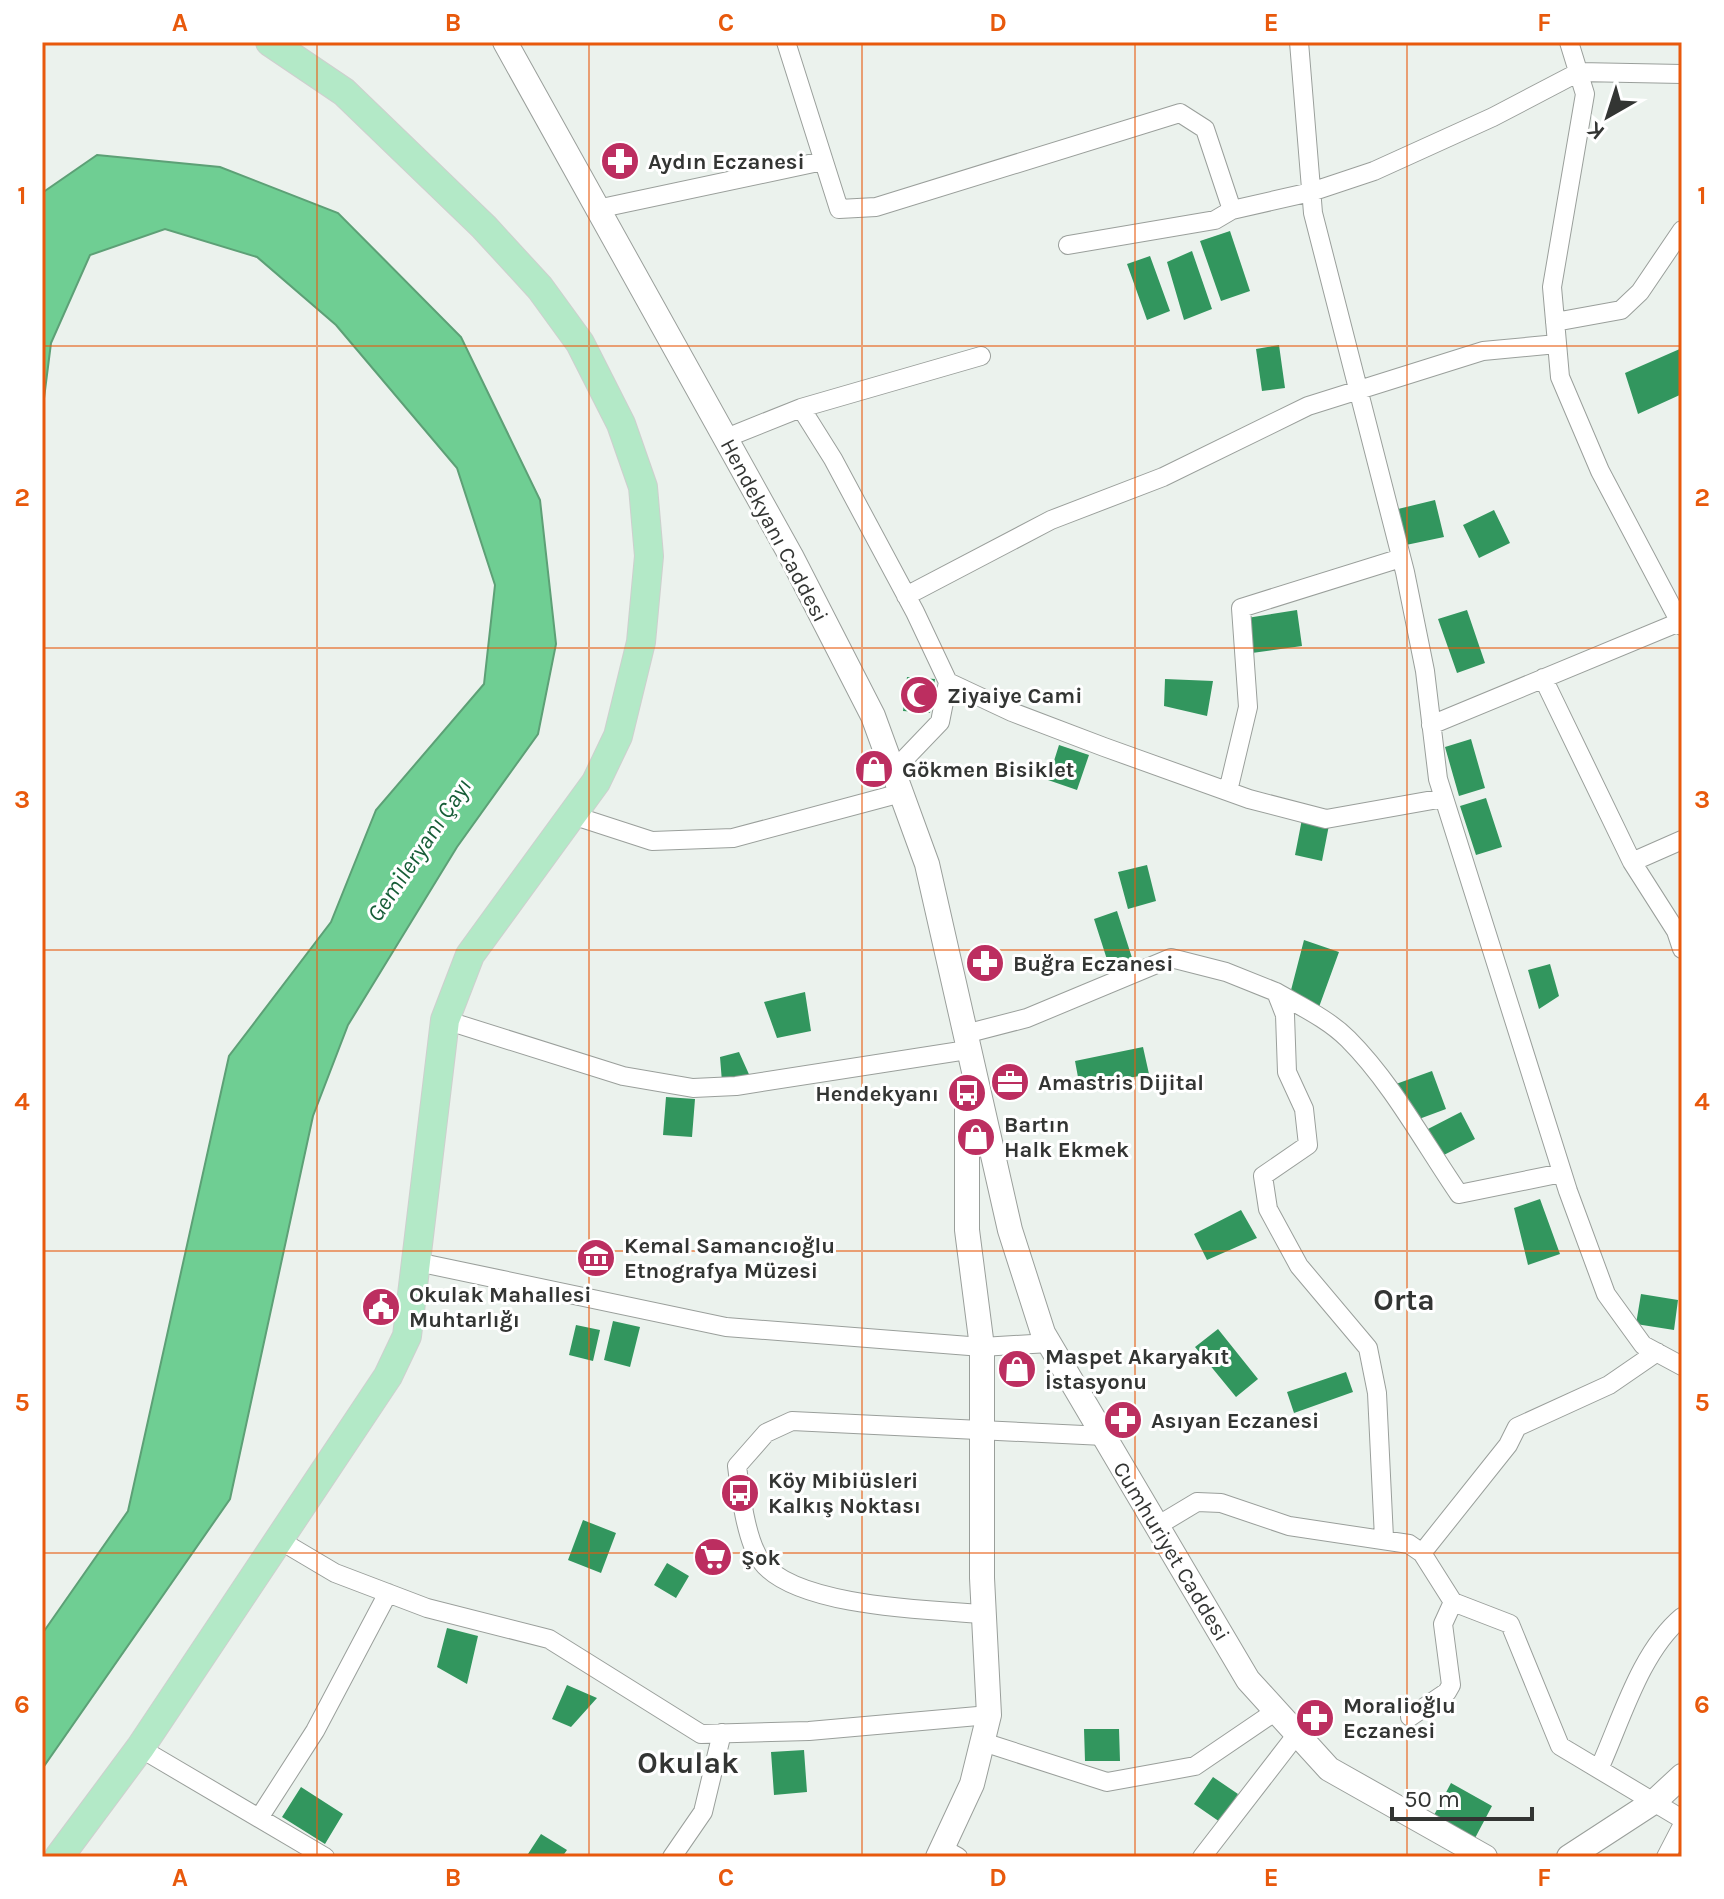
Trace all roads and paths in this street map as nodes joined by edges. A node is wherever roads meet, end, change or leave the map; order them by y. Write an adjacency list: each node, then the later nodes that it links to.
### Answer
1 (270, 42): 29 (main road)
2 (505, 42): 10 (main road, Hendekyanı Caddesi)
3 (786, 42): 8 (street)
4 (1299, 42): 9 (street)
5 (1569, 42): 6 (street)
6 (1579, 72): 7 (street); 9 (street); 14 (street)
7 (1682, 74)
8 (823, 161): 10 (street); 11 (street)
9 (1311, 192): 11 (street); 17 (street)
10 (597, 209): 19 (main road, Hendekyanı Caddesi)
11 (1232, 210): 13 (street)
12 (1682, 230): 14 (street)
13 (1068, 245)
14 (1555, 322): 15 (street)
15 (1557, 344): 17 (street); 22 (street)
16 (981, 356): 18 (street)
17 (1358, 389): 20 (street); 21 (street)
18 (801, 408): 19 (street); 21 (street)
19 (726, 438): 26 (main road, Hendekyanı Caddesi)
20 (1401, 558): 25 (street); 27 (street)
21 (906, 596): 24 (street)
22 (1681, 623): 23 (street)
23 (1543, 678): 25 (street); 31 (street)
24 (948, 682): 26 (street); 27 (street)
25 (1431, 725): 28 (street)
26 (898, 782): 29 (street); 35 (main road, Hendekyanı Caddesi)
27 (1228, 791): 28 (street)
28 (1444, 798): 36 (street)
29 (572, 815): 34 (main road)
30 (1682, 840): 31 (street)
31 (1632, 862): 32 (street)
32 (1682, 949)
33 (1276, 992): 35 (street); 36 (street); 45 (street)
34 (445, 1020): 35 (street); 37 (main road)
35 (966, 1042): 38 (main road, Cumhuriyet Caddesi); 39 (main road)
36 (1562, 1173): 40 (street)
37 (417, 1262): 39 (street); 46 (main road)
38 (1049, 1343): 39 (street); 43 (main road, Cumhuriyet Caddesi)
39 (982, 1347): 42 (main road)
40 (1657, 1352): 41 (street); 47 (street)
41 (1682, 1365)
42 (983, 1429): 43 (street); 50 (main road); 50 (street)
43 (1104, 1436): 44 (main road, Cumhuriyet Caddesi)
44 (1157, 1526): 45 (street); 52 (main road, Cumhuriyet Caddesi)
45 (1384, 1538): 47 (street)
46 (281, 1541): 48 (street); 58 (main road)
47 (1422, 1553): 49 (street)
48 (388, 1593): 55 (street); 62 (street)
49 (1453, 1602): 54 (street); 59 (street)
50 (984, 1614): 53 (main road)
51 (1682, 1617): 59 (street)
52 (1276, 1711): 56 (main road, Cumhuriyet Caddesi); 57 (street)
53 (989, 1715): 55 (street); 57 (main road)
54 (1410, 1717)
55 (722, 1733): 68 (street)
56 (1297, 1734): 69 (street); 70 (main road, Cumhuriyet Caddesi)
57 (983, 1742): 65 (main road)
58 (140, 1748): 62 (street); 66 (main road)
59 (1599, 1769): 61 (street)
60 (1682, 1776): 61 (main road)
61 (1655, 1801): 63 (street); 71 (main road)
62 (259, 1818): 67 (street)
63 (1682, 1819)
64 (1682, 1826): 72 (street)
65 (946, 1854)
66 (59, 1857)
67 (325, 1857)
68 (672, 1857)
69 (1202, 1857)
70 (1485, 1857)
71 (1569, 1857)
72 (1666, 1857)

